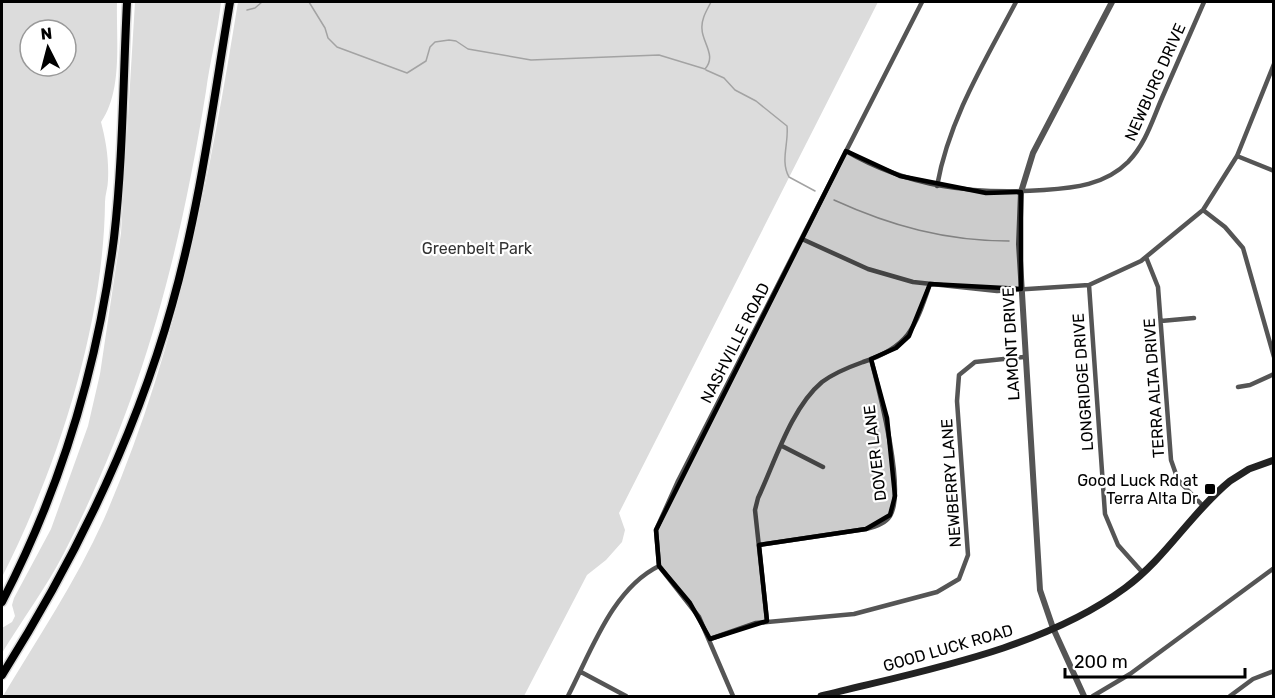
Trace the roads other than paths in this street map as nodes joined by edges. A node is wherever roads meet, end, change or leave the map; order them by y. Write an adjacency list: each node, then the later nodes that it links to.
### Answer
1 (127, 2): 34 (highway)
2 (230, 2): 40 (highway)
3 (922, 2): 8 (street, NASHVILLE ROAD)
4 (1016, 2): 11 (street)
5 (1112, 2): 12 (street, LAMONT DRIVE)
6 (1204, 2): 12 (street, NEWBURG DRIVE)
7 (1274, 64): 9 (street)
8 (846, 151): 11 (street, NEWBURG DRIVE); 14 (street, NASHVILLE ROAD)
9 (1237, 156): 10 (street); 13 (street)
10 (1274, 171)
11 (938, 186): 12 (street, NEWBURG DRIVE)
12 (1022, 192): 18 (street, LAMONT DRIVE)
13 (1203, 210): 15 (street); 22 (street)
14 (802, 239): 16 (street); 31 (street, NASHVILLE ROAD)
15 (1146, 258): 17 (street); 20 (street, TERRA ALTA DRIVE)
16 (930, 284): 18 (street); 23 (street)
17 (1089, 285): 18 (street); 33 (street, LONGRIDGE DRIVE)
18 (1022, 289): 21 (street, LAMONT DRIVE)
19 (1194, 318): 20 (street)
20 (1161, 321): 29 (street, TERRA ALTA DRIVE)
21 (1024, 357): 35 (street, NEWBERRY LANE); 36 (street, LAMONT DRIVE)
22 (1274, 357)
23 (872, 359): 26 (street); 30 (street, DOVER LANE)
24 (1274, 374): 25 (street)
25 (1238, 387)
26 (782, 446): 28 (street); 30 (street)
27 (1274, 460): 29 (main road, GOOD LUCK ROAD)
28 (824, 467)
29 (1204, 507): 33 (main road, GOOD LUCK ROAD)
30 (759, 545): 35 (street)
31 (659, 566): 37 (street); 39 (street)
32 (1274, 568): 46 (street)
33 (1143, 573): 36 (main road, GOOD LUCK ROAD)
34 (2, 602)
35 (767, 621): 37 (street, NEWBERRY LANE)
36 (1053, 628): 44 (main road, GOOD LUCK ROAD); 45 (street, LAMONT DRIVE)
37 (710, 639): 43 (street)
38 (1274, 671): 47 (street)
39 (582, 672): 41 (street); 42 (street)
40 (2, 675)
41 (568, 696)
42 (626, 696)
43 (733, 696)
44 (821, 696)
45 (1084, 696)
46 (1093, 696)
47 (1230, 696)

